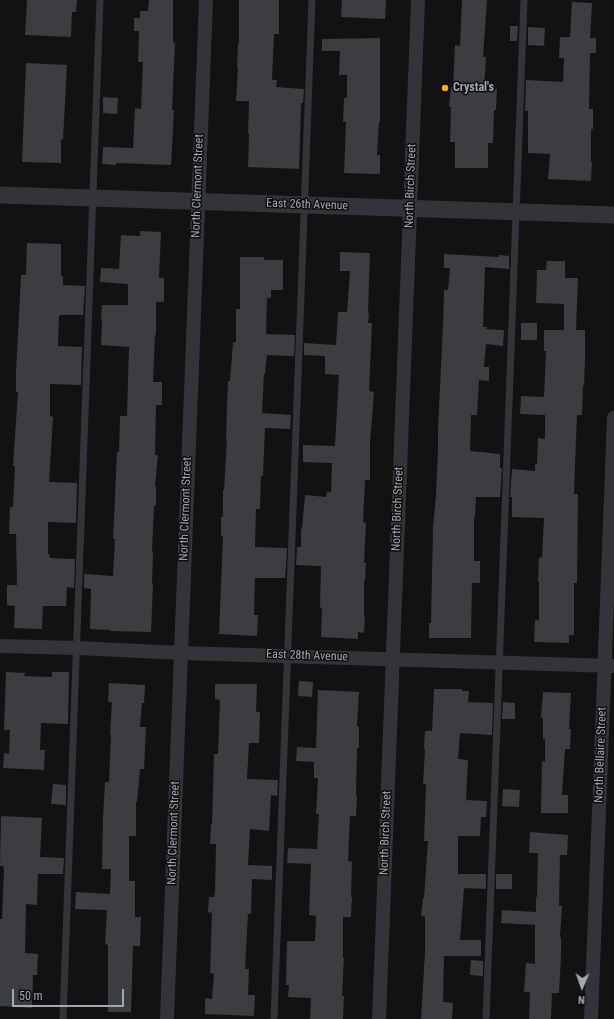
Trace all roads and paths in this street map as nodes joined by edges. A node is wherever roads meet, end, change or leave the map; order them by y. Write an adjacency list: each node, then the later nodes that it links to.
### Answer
1 (100, 0): 7 (lane)
2 (206, 0): 8 (street, North Clermont Street)
3 (312, 0): 9 (lane)
4 (418, 0): 10 (street, North Birch Street)
5 (524, 0): 11 (lane)
6 (0, 195): 7 (street, East 26th Avenue)
7 (92, 198): 8 (street, East 26th Avenue); 15 (lane)
8 (198, 202): 9 (street, East 26th Avenue); 16 (street, North Clermont Street)
9 (304, 205): 10 (street, East 26th Avenue); 17 (lane)
10 (410, 208): 11 (street, East 26th Avenue); 18 (street, North Birch Street)
11 (516, 212): 12 (street, East 26th Avenue); 19 (lane)
12 (614, 215)
13 (614, 418): 20 (street, North Bellaire Street)
14 (0, 646): 15 (street, East 28th Avenue)
15 (77, 648): 16 (street, East 28th Avenue); 21 (lane)
16 (181, 653): 17 (street, East 28th Avenue); 22 (street, North Clermont Street)
17 (288, 656): 18 (street, East 28th Avenue); 23 (lane)
18 (392, 659): 19 (street, East 28th Avenue); 24 (street, North Birch Street)
19 (500, 662): 20 (street, East 28th Avenue); 25 (lane)
20 (609, 666): 26 (street, North Bellaire Street)
21 (64, 1019)
22 (167, 1019)
23 (274, 1019)
24 (379, 1019)
25 (486, 1019)
26 (591, 1019)

